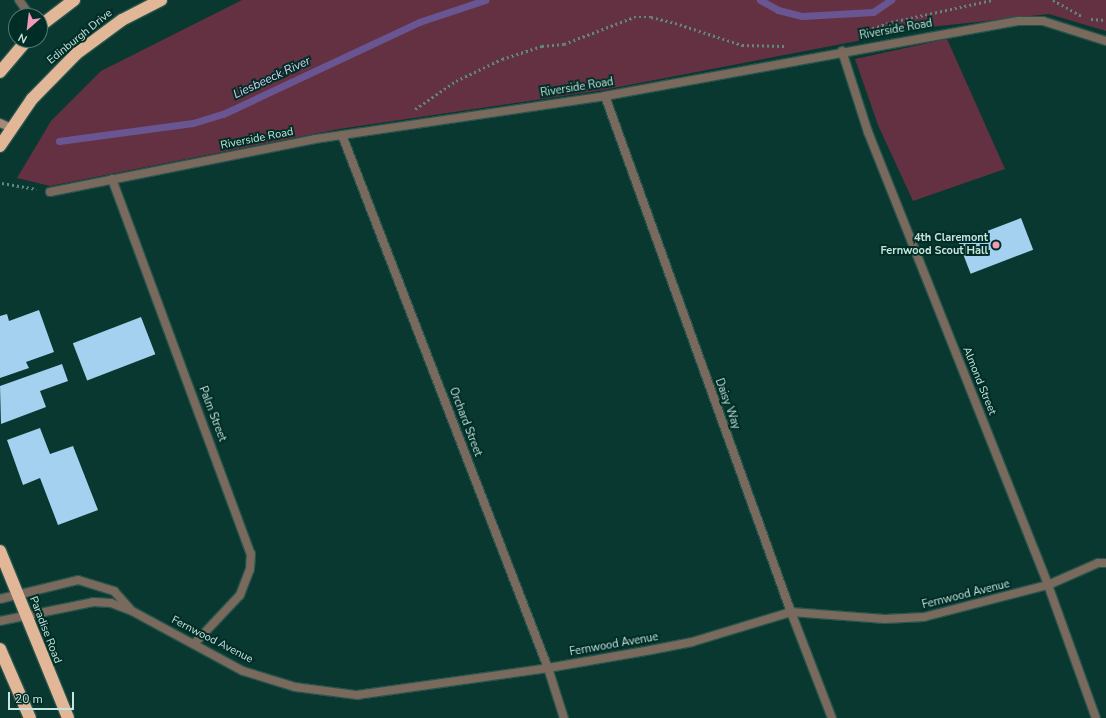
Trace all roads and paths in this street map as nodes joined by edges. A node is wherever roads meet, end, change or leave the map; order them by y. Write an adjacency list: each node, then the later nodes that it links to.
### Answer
1 (74, 0): 5 (highway)
2 (161, 0): 14 (highway, Edinburgh Drive)
3 (992, 0): 7 (path)
4 (1053, 0): 6 (path)
5 (48, 20)
6 (1106, 20)
7 (852, 35)
8 (1106, 41): 11 (street, Riverside Road)
9 (787, 46): 15 (path)
10 (20, 48): 12 (highway)
11 (842, 51): 13 (street, Riverside Road); 23 (street, Almond Street)
12 (0, 72)
13 (605, 96): 15 (street, Riverside Road); 27 (street, Daisy Way)
14 (6, 125): 17 (highway)
15 (395, 126): 16 (street, Riverside Road)
16 (342, 135): 18 (street, Riverside Road); 32 (street, Orchard Street)
17 (1, 141)
18 (112, 180): 20 (street, Riverside Road); 30 (street, Palm Street)
19 (2, 183): 20 (path)
20 (50, 192)
21 (0, 551): 24 (highway, Paradise Road)
22 (1106, 563): 23 (street, Fernwood Avenue)
23 (1048, 585): 27 (street, Fernwood Avenue); 37 (street, Almond Street)
24 (17, 594): 25 (street, Fernwood Avenue); 26 (street, Fernwood Avenue); 28 (highway, Paradise Road)
25 (0, 599)
26 (132, 611): 28 (street, Fernwood Avenue); 30 (street, Fernwood Avenue)
27 (791, 612): 32 (street, Fernwood Avenue); 36 (street, Daisy Way)
28 (25, 614): 29 (street, Fernwood Avenue); 34 (highway, Paradise Road)
29 (0, 621)
30 (194, 644): 32 (street, Fernwood Avenue)
31 (0, 649): 33 (highway)
32 (548, 668): 35 (street, Orchard Street)
33 (30, 718)
34 (68, 718)
35 (564, 718)
36 (832, 718)
37 (1096, 718)

